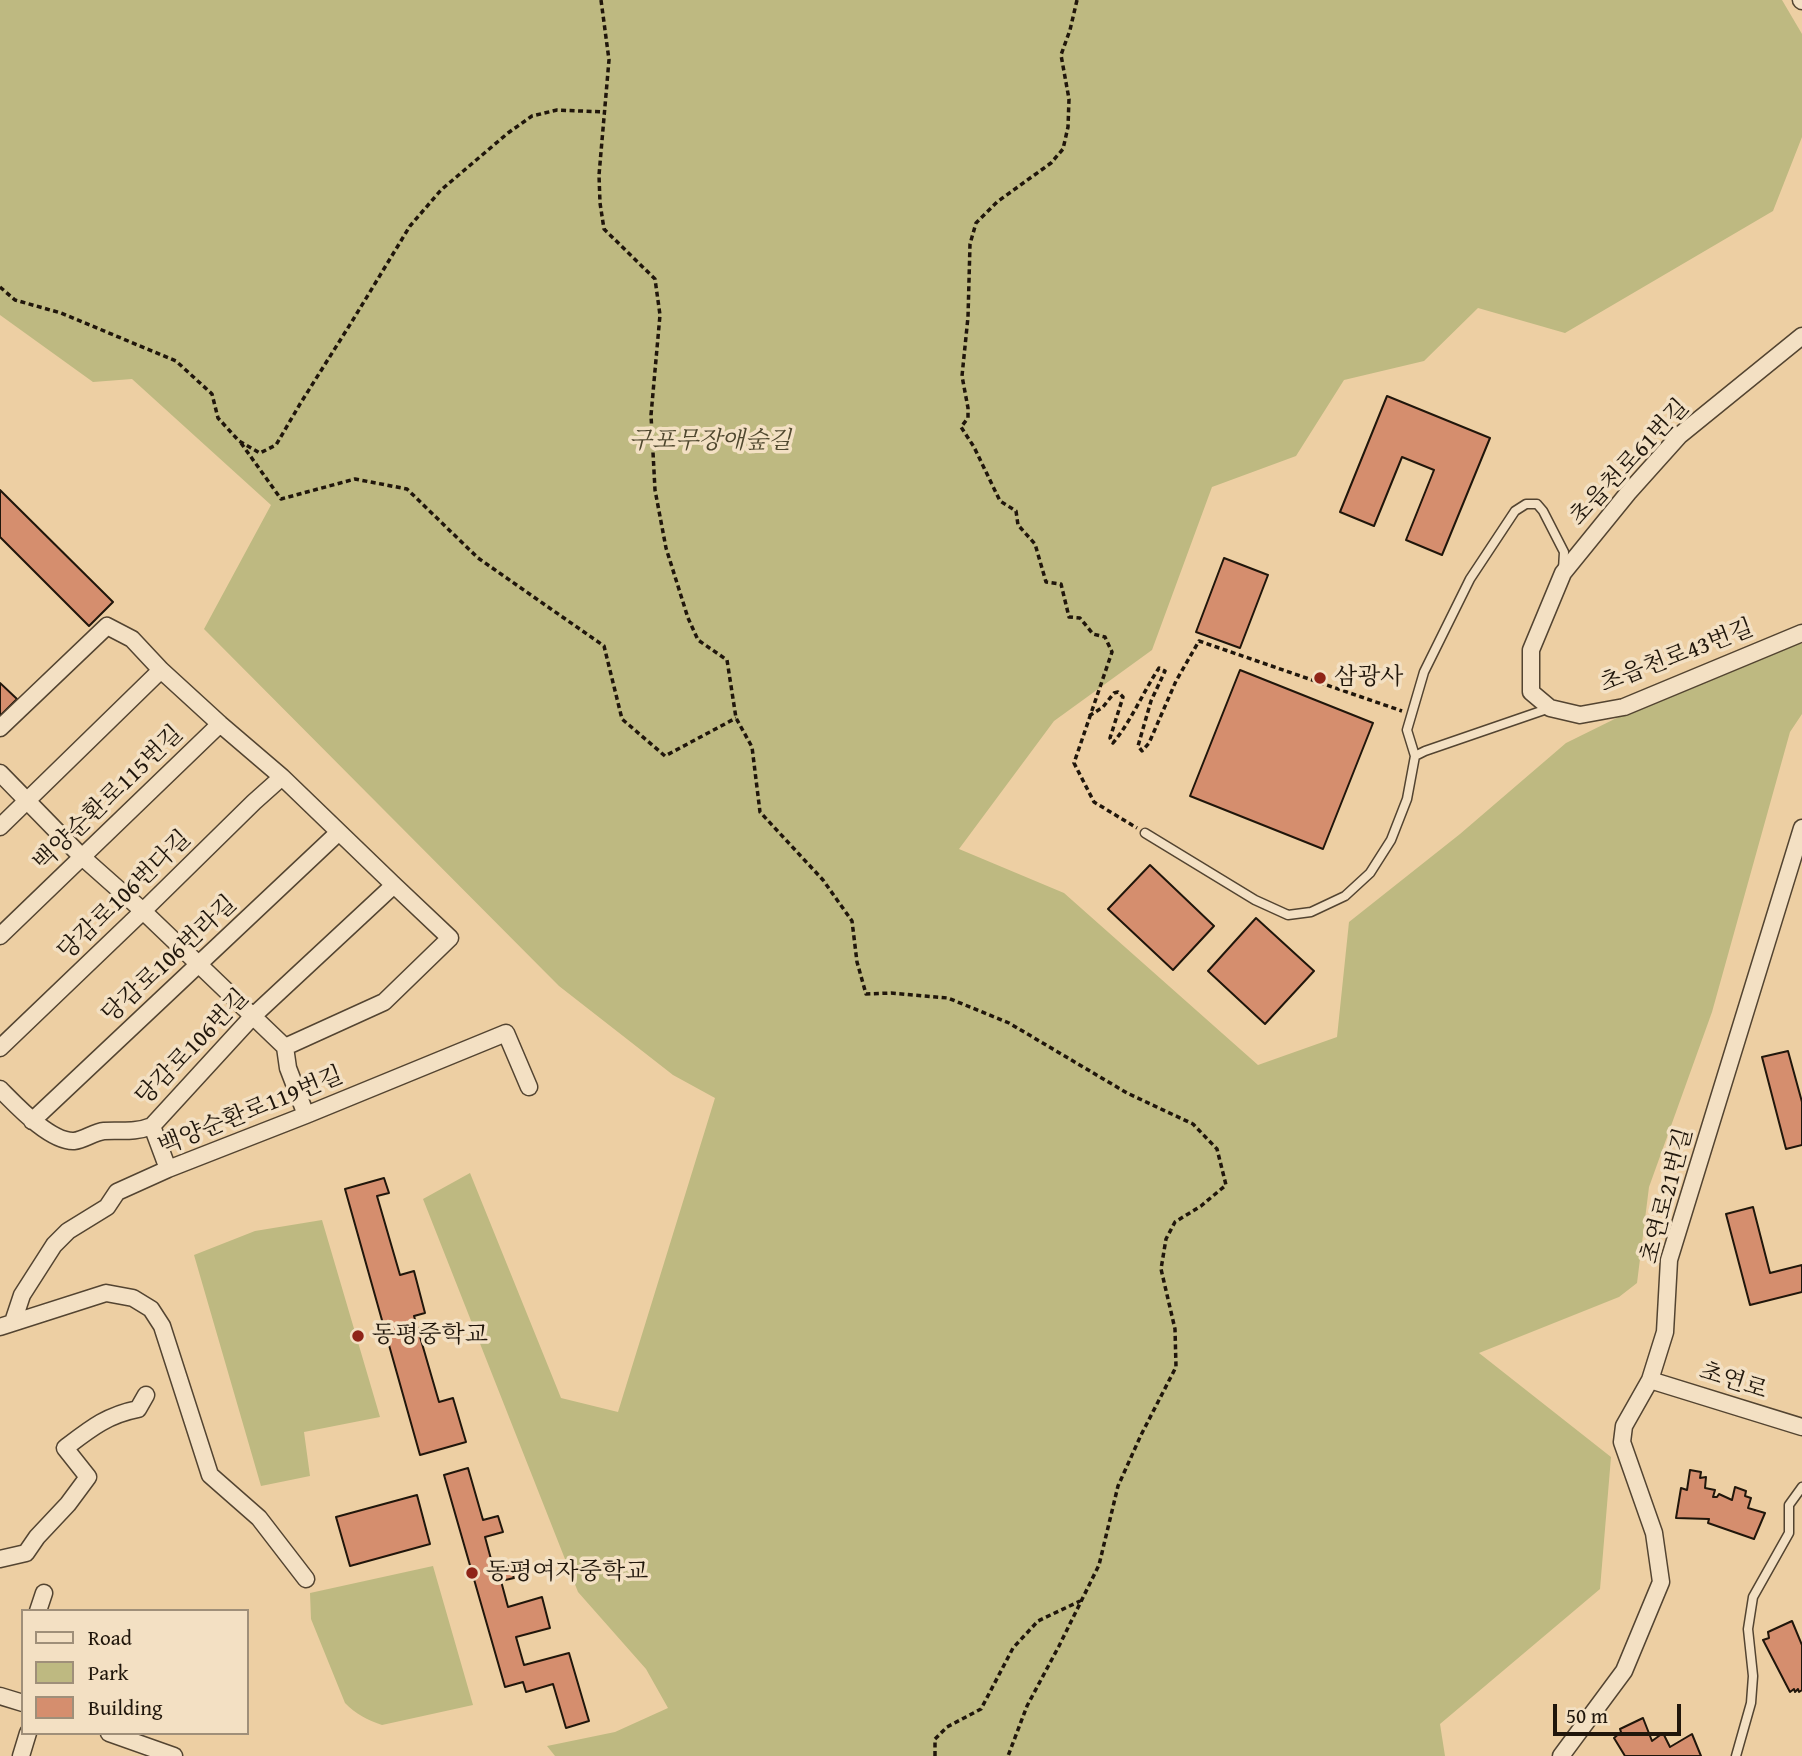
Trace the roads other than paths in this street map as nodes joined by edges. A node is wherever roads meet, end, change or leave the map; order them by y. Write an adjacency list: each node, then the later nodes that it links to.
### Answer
1 (1802, 336): 2 (street, 초읍천로61번길)
2 (1563, 573): 5 (street); 8 (lane)
3 (1802, 633): 5 (street, 초읍천로43번길)
4 (161, 670): 6 (street); 7 (street); 11 (street)
5 (1550, 708): 8 (lane)
6 (220, 724): 10 (street); 16 (street, 백양순환로115번길)
7 (0, 728)
8 (1415, 757): 15 (lane)
9 (0, 773): 11 (street)
10 (282, 777): 14 (street); 18 (street, 당감로106번다길)
11 (27, 801): 12 (street); 16 (street)
12 (0, 827)
13 (1802, 828): 31 (street, 초연로21번길)
14 (339, 832): 17 (street); 20 (street, 당감로106번라길)
15 (1145, 833)
16 (81, 856): 18 (street); 19 (street, 백양순환로115번길)
17 (394, 886): 21 (street, 당감로106번길); 22 (street)
18 (143, 911): 20 (street); 23 (street, 당감로106번다길)
19 (0, 936)
20 (198, 964): 21 (street); 27 (street, 당감로106번라길)
21 (253, 1017): 22 (street); 28 (street, 당감로106번길)
22 (285, 1046): 26 (street)
23 (0, 1048)
24 (529, 1087): 26 (street, 백양순환로119번길)
25 (0, 1089): 27 (street, 당감로106번길)
26 (306, 1115): 29 (street, 백양순환로119번길)
27 (32, 1121): 28 (street, 당감로106번길)
28 (152, 1126): 29 (street)
29 (168, 1169): 30 (street, 백양순환로119번길)
30 (6, 1325): 36 (street, 백양순환로119번길)
31 (1650, 1380): 33 (street, 초연로); 45 (street, 초연로21번길)
32 (145, 1395): 35 (street)
33 (1802, 1427)
34 (1802, 1487): 46 (lane)
35 (0, 1559)
36 (306, 1579)
37 (44, 1593): 38 (street)
38 (39, 1609)
39 (0, 1696): 40 (street)
40 (21, 1702)
41 (27, 1735): 43 (street)
42 (115, 1735): 44 (street)
43 (21, 1756)
44 (174, 1756)
45 (1561, 1756)
46 (1736, 1756)

